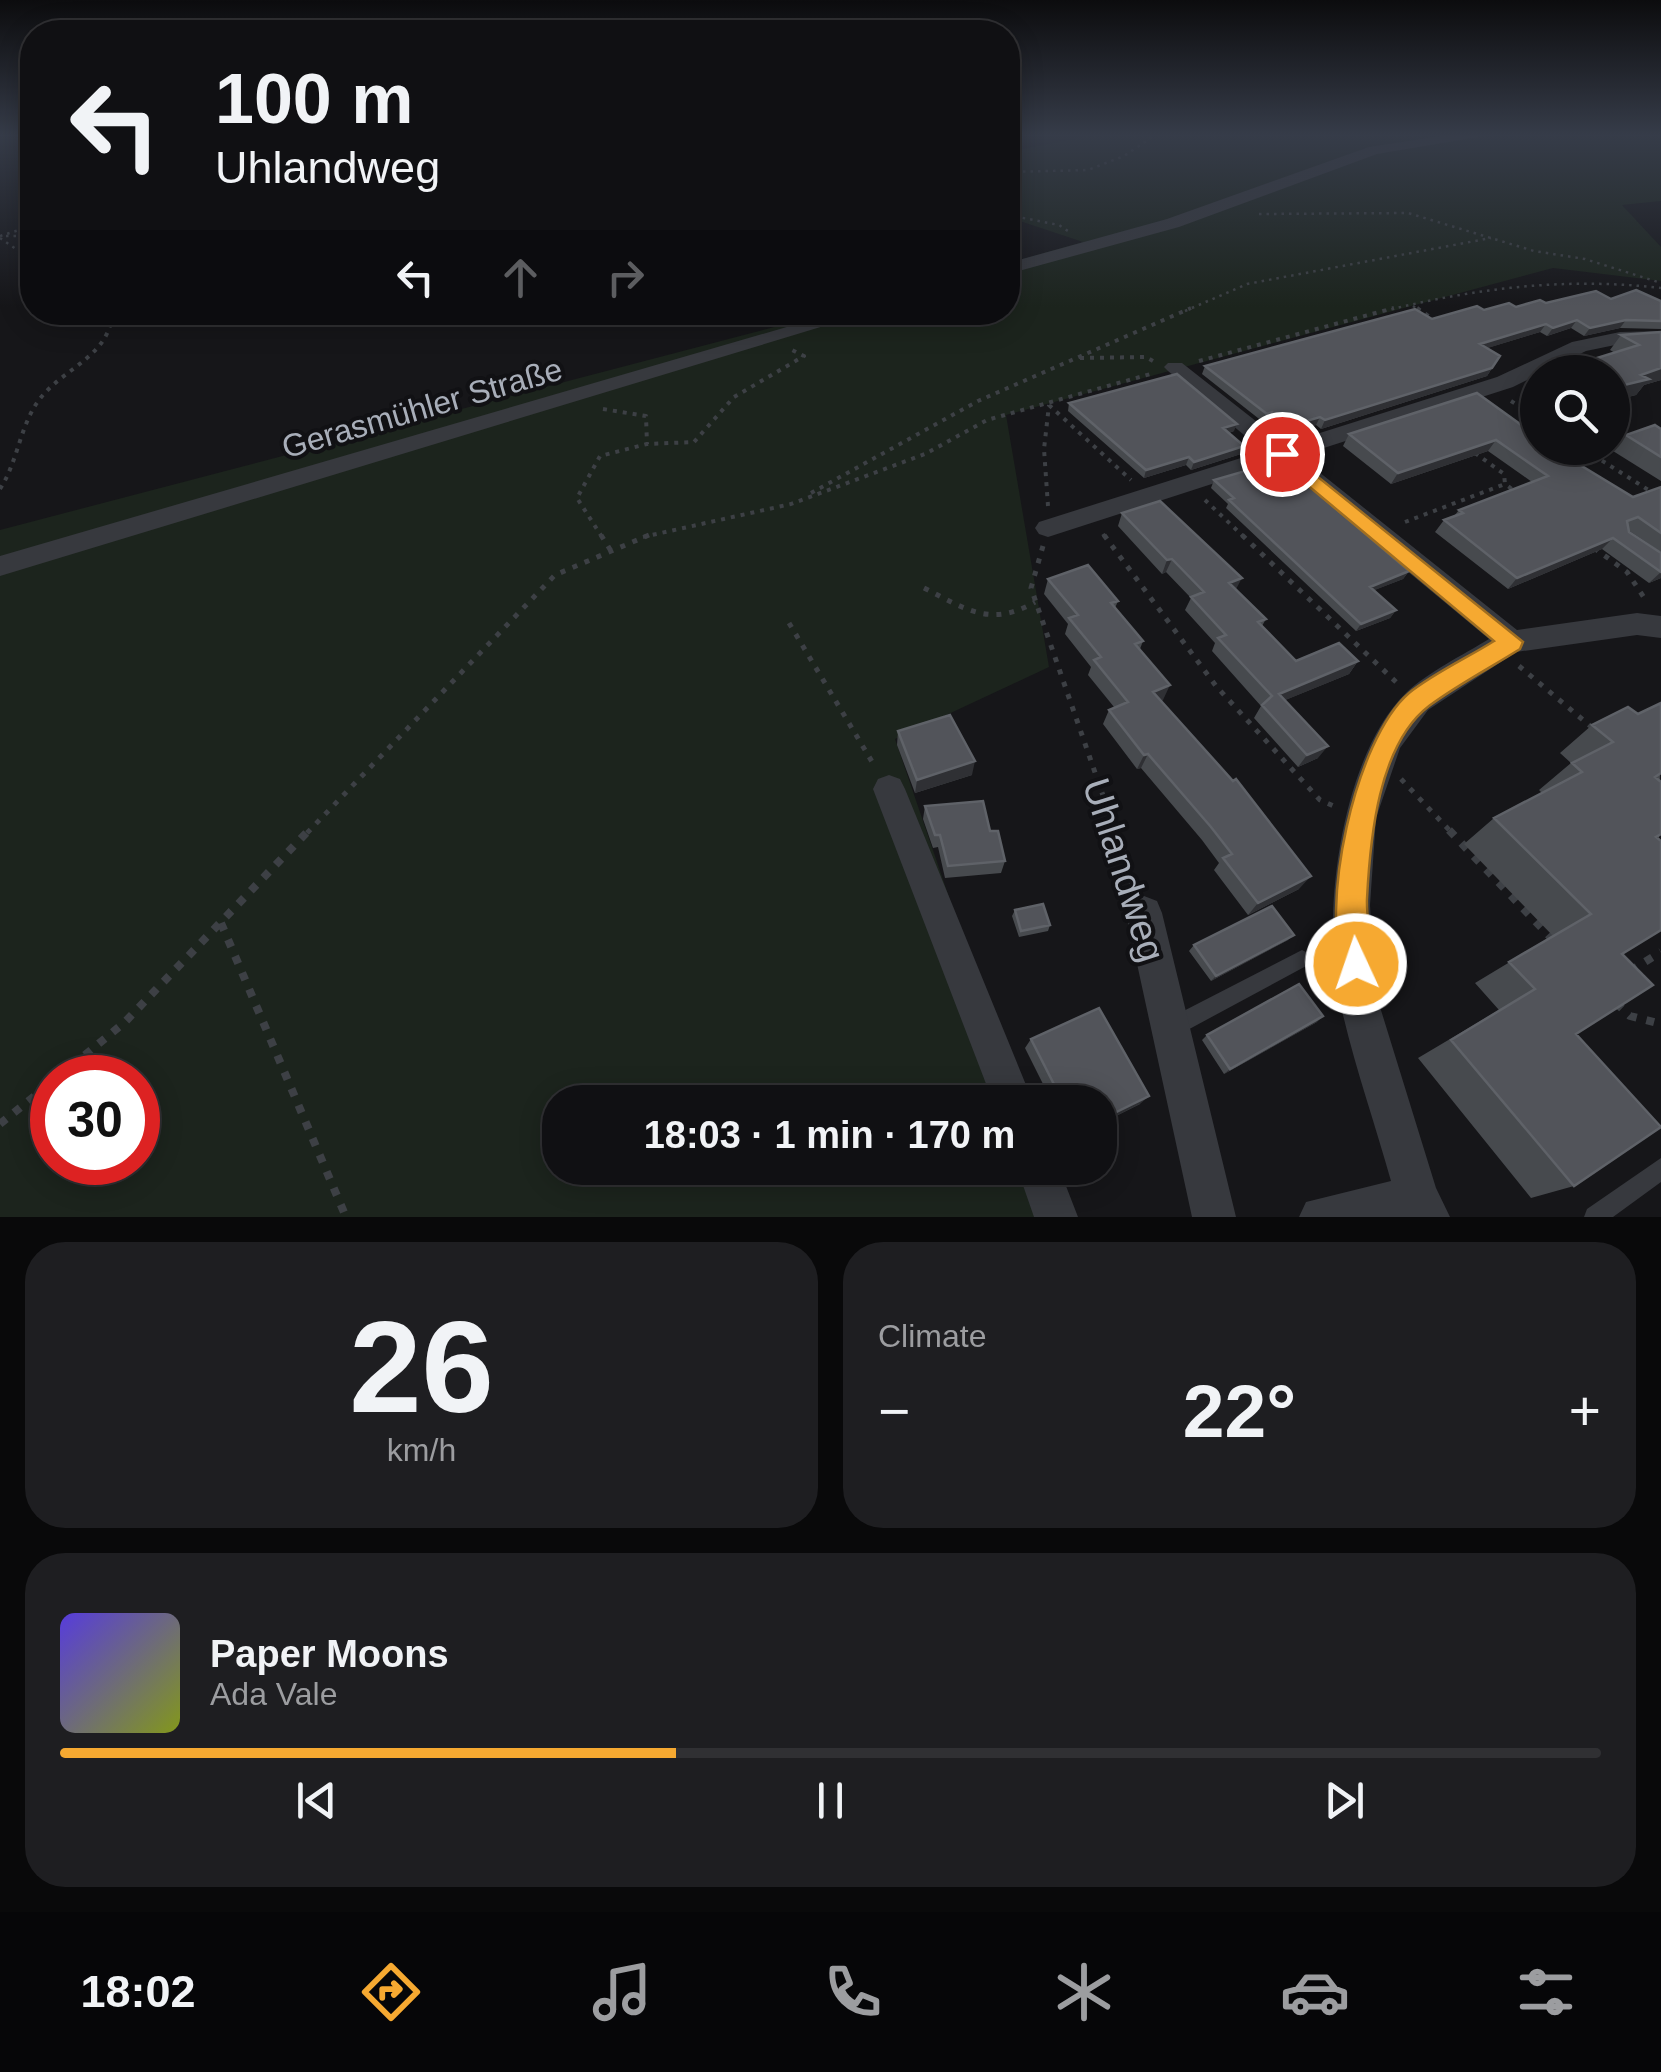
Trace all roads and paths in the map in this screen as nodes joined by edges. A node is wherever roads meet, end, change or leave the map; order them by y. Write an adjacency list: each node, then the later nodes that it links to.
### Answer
1 (1257, 193): 2 (street)
2 (1246, 197): 4 (path); 5 (street)
3 (1020, 217): 5 (path)
4 (1490, 238): 7 (path); 16 (path)
5 (1090, 245): 6 (street)
6 (1020, 266)
7 (1661, 286): 8 (path)
8 (1410, 305): 9 (path); 12 (path)
9 (1440, 324)
10 (112, 325): 28 (path)
11 (818, 325): 14 (street, Gerasmühler Straße)
12 (1298, 335): 15 (path); 17 (path)
13 (1661, 337): 24 (street)
14 (770, 339): 20 (street, Gerasmühler Straße); 22 (path)
15 (1315, 346)
16 (1077, 358): 17 (path); 32 (path)
17 (1171, 368): 18 (path); 24 (street)
18 (1108, 385): 19 (path); 21 (path)
19 (1122, 396)
20 (561, 401): 22 (path); 38 (street, Gerasmühler Straße)
21 (1049, 404): 30 (path); 32 (path); 34 (path, Uhlandweg)
22 (647, 444): 37 (path)
23 (1474, 453): 27 (path)
24 (1282, 454): 26 (street); 35 (street)
25 (1609, 465): 31 (path)
26 (1187, 483): 30 (street); 44 (path)
27 (1505, 484): 29 (path); 35 (path)
28 (0, 490)
29 (1520, 495)
30 (1148, 496): 33 (street)
31 (1661, 498)
32 (791, 504): 37 (path)
33 (1089, 515): 34 (street); 48 (path)
34 (1048, 528): 40 (path, Uhlandweg)
35 (1378, 533): 43 (street)
36 (1581, 539): 41 (path)
37 (611, 551): 50 (path)
38 (0, 566)
39 (924, 588): 40 (path)
40 (1035, 602): 49 (path, Uhlandweg)
41 (1657, 618): 43 (street)
42 (789, 623): 47 (path)
43 (1505, 645): 44 (street); 45 (path)
44 (1417, 701): 46 (street)
45 (1608, 741)
46 (1382, 756): 48 (street); 51 (path)
47 (889, 788): 59 (street)
48 (1359, 818): 64 (street)
49 (1144, 912): 57 (street, Uhlandweg)
50 (222, 923): 58 (path); 65 (path)
51 (1560, 946)
52 (1661, 952): 54 (path)
53 (1302, 958): 57 (lane)
54 (1616, 979)
55 (1616, 1002): 56 (path)
56 (1661, 1024)
57 (1171, 1028): 67 (street, Uhlandweg)
58 (85, 1055)
59 (1006, 1085)
60 (30, 1100): 61 (path)
61 (0, 1124)
62 (1661, 1170): 69 (lane)
63 (1044, 1185): 66 (street)
64 (1422, 1207): 68 (street)
65 (346, 1217)
66 (1056, 1217)
67 (1214, 1217)
68 (1321, 1217)
69 (1595, 1217)

